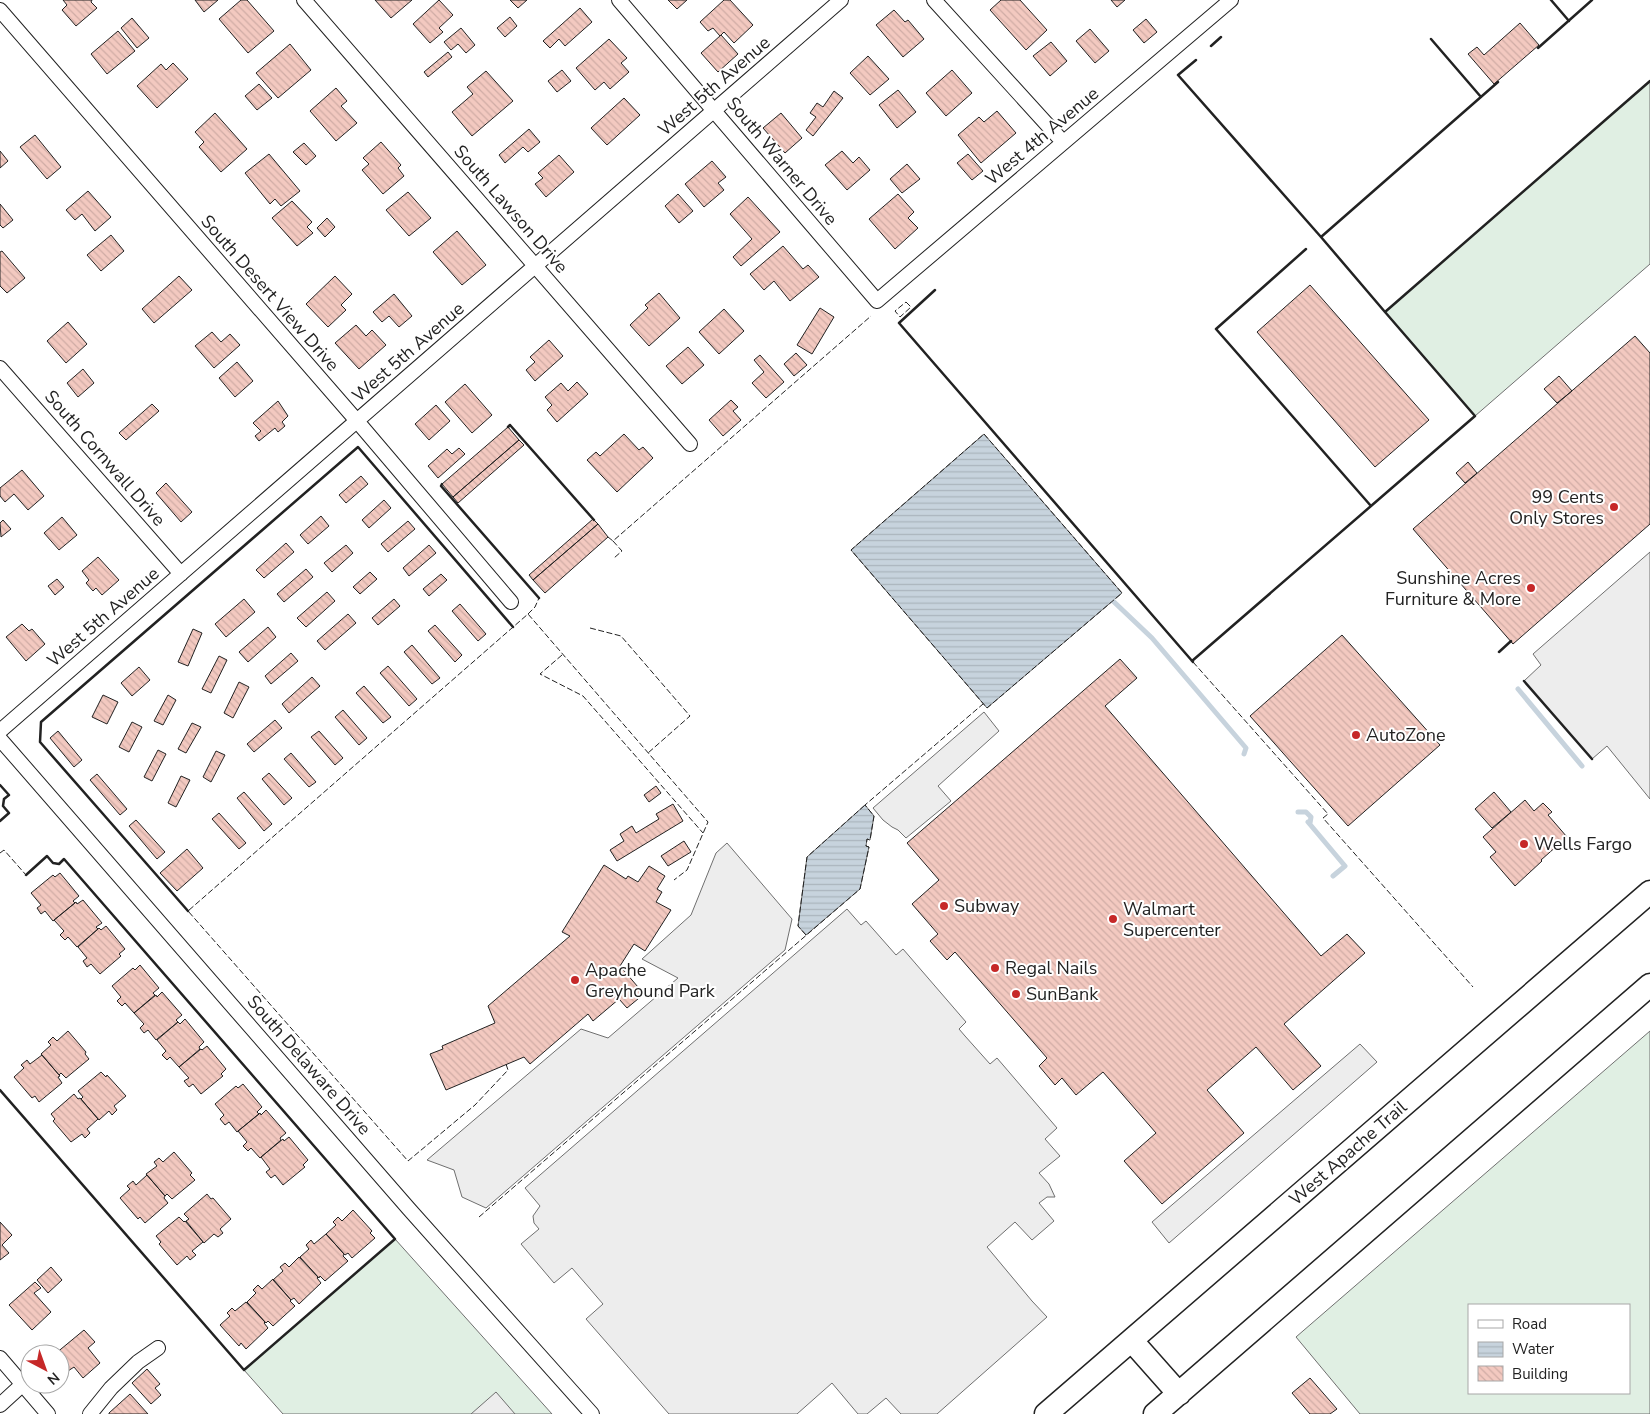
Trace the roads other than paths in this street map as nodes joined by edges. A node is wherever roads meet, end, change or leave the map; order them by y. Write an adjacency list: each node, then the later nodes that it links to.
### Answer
1 (304, 0): 9 (street, South Lawson Drive)
2 (618, 0): 7 (street, South Warner Drive)
3 (841, 0): 7 (street, West 5th Avenue)
4 (934, 0): 8 (street)
5 (1231, 0): 8 (street, West 4th Avenue)
6 (0, 10): 12 (street, South Desert View Drive)
7 (715, 111): 9 (street, West 5th Avenue); 10 (street, South Warner Drive)
8 (1063, 142): 10 (street, West 4th Avenue)
9 (536, 266): 12 (street, West 5th Avenue); 13 (street, South Lawson Drive)
10 (877, 301)
11 (0, 368): 14 (street, South Cornwall Drive)
12 (357, 422): 14 (street, West 5th Avenue); 15 (street, South Desert View Drive)
13 (690, 444)
14 (181, 574): 16 (street, West 5th Avenue)
15 (511, 602)
16 (0, 731)
17 (0, 739): 30 (street, South Delaware Drive)
18 (1650, 892): 20 (main road, West Apache Trail)
19 (1650, 985): 26 (main road)
20 (1132, 1340): 26 (main road); 31 (main road, West Apache Trail)
21 (158, 1348): 29 (street)
22 (0, 1358): 23 (street)
23 (20, 1380)
24 (20, 1388): 27 (street)
25 (32, 1394): 28 (street)
26 (1178, 1394): 32 (main road)
27 (0, 1405)
28 (48, 1414)
29 (90, 1414)
30 (592, 1414)
31 (1046, 1414)
32 (1155, 1414)

